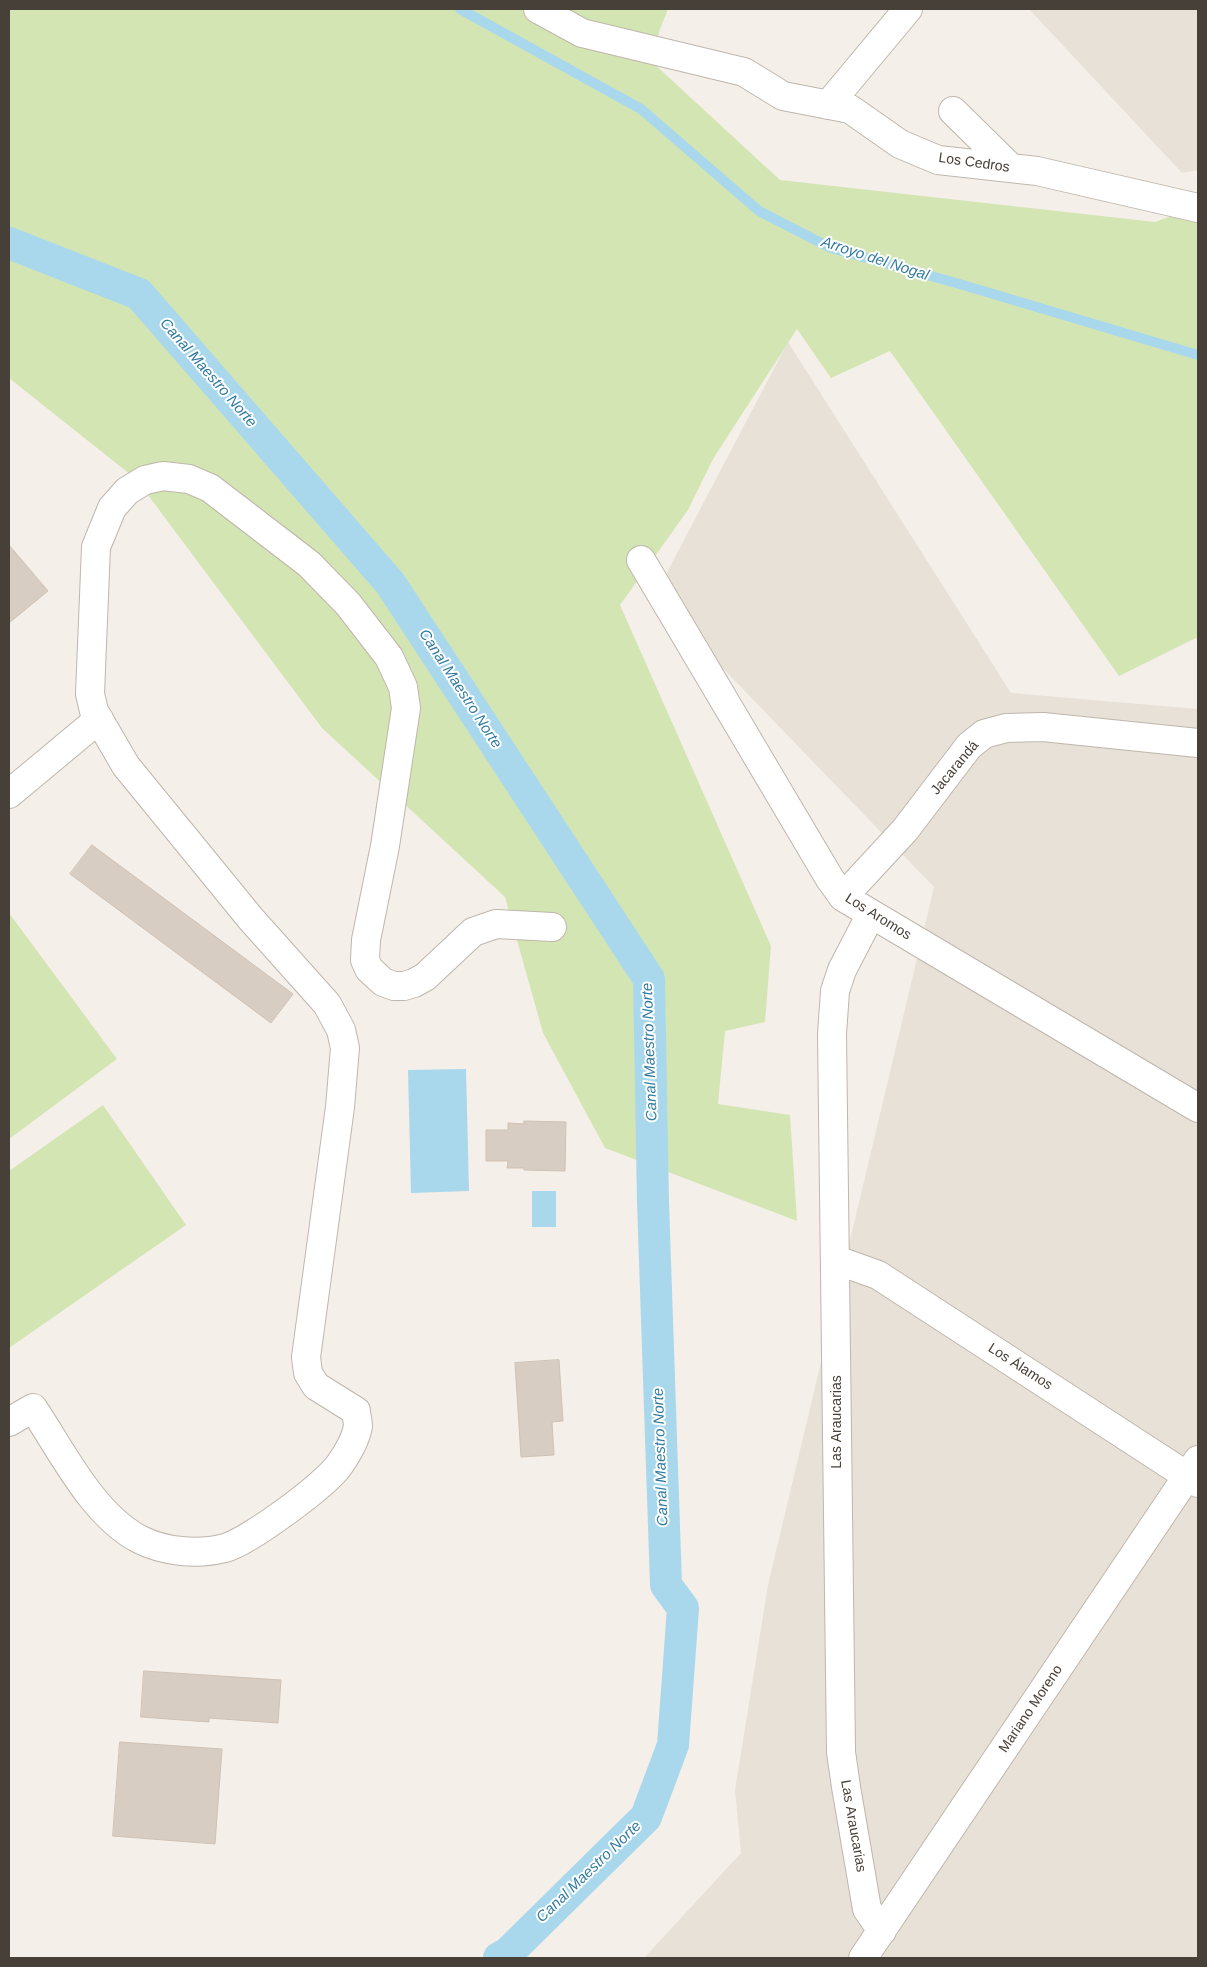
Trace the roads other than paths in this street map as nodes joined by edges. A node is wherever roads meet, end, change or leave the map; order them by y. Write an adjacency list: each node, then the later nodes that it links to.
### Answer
1 (538, 9): 3 (street, Los Cedros)
2 (908, 9): 3 (street)
3 (828, 105): 5 (street, Los Cedros)
4 (953, 111): 5 (street)
5 (1011, 168): 6 (street, Los Cedros)
6 (1198, 208)
7 (642, 560): 11 (street, Los Aromos)
8 (99, 719): 10 (street); 13 (street); 16 (street)
9 (1198, 743): 11 (street, Jacarandá)
10 (9, 794)
11 (843, 897): 12 (street, Los Aromos)
12 (871, 914): 14 (street, Los Aromos); 15 (street, Las Araucarias)
13 (552, 927)
14 (1198, 1108)
15 (836, 1260): 17 (street, Los Álamos); 18 (street, Las Araucarias)
16 (9, 1422)
17 (1195, 1473): 18 (street, Mariano Moreno)
18 (882, 1931): 19 (street, Mariano Moreno)
19 (863, 1958)

